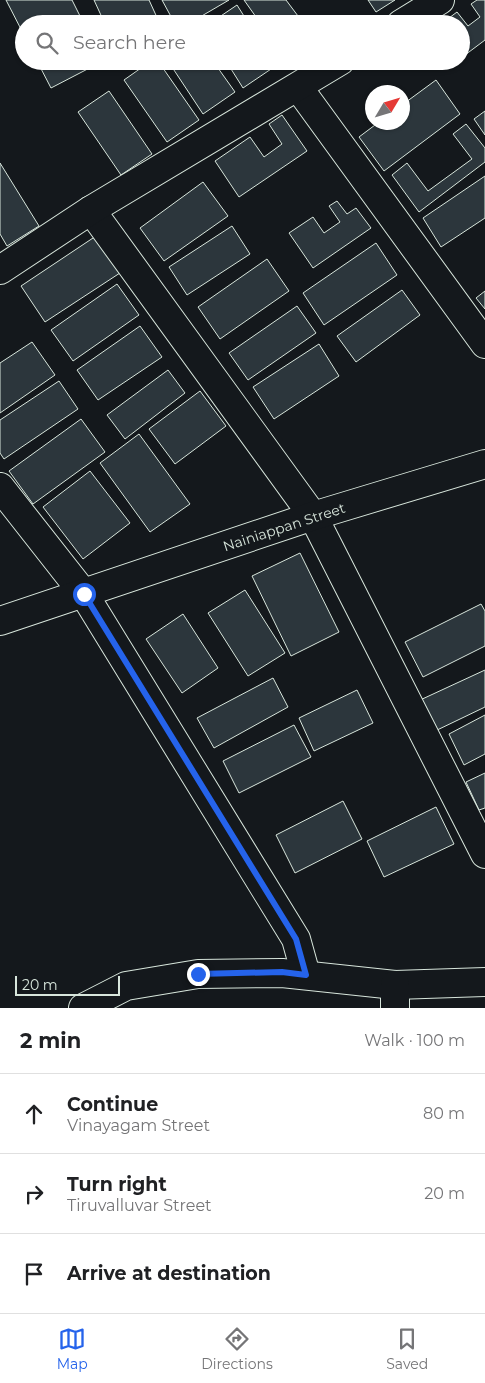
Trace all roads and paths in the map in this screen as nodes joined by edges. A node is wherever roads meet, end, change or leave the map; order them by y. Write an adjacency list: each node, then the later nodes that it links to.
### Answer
1 (440, 0): 2 (street)
2 (416, 15)
3 (325, 70): 4 (street)
4 (298, 87): 5 (street); 7 (street)
5 (91, 210): 6 (street); 10 (street)
6 (0, 270)
7 (485, 344)
8 (485, 464): 10 (street, Nainiappan Street)
9 (0, 487): 11 (street)
10 (313, 516): 11 (street, Nainiappan Street); 13 (street)
11 (84, 594): 12 (street, Nainiappan Street); 14 (street)
12 (0, 621)
13 (485, 854)
14 (306, 975): 16 (street); 17 (street)
15 (485, 982): 16 (street)
16 (395, 997)
17 (83, 1008)

